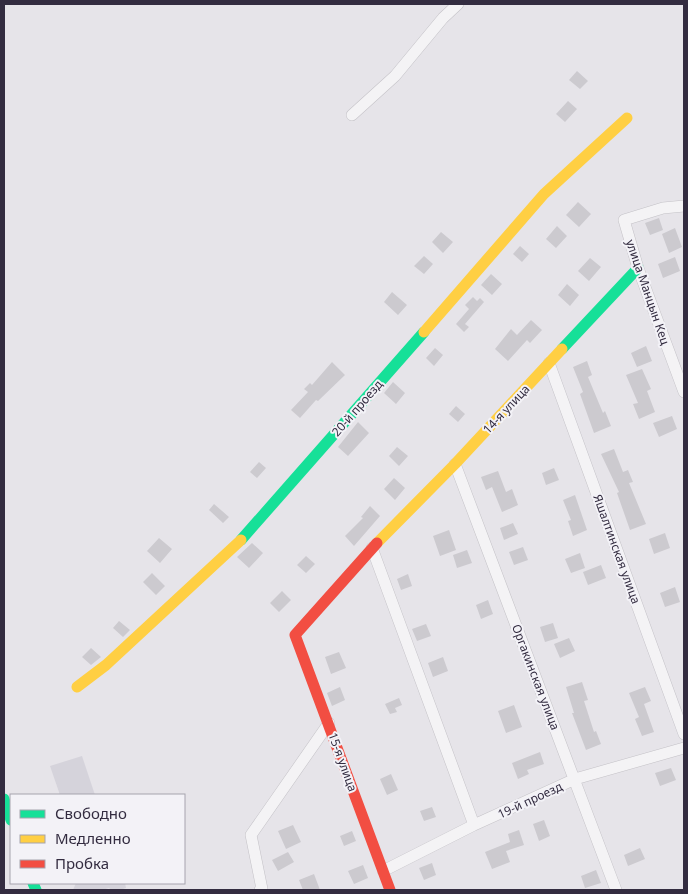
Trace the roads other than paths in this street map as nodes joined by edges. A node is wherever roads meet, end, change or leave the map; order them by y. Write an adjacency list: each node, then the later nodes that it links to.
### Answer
1 (458, 4): 2 (street)
2 (352, 115)
3 (627, 118): 11 (main road, 20-й проезд)
4 (684, 206): 5 (street, улица Манцын Кец)
5 (638, 268): 6 (main road, 14-я улица); 7 (street, улица Манцын Кец)
6 (549, 363): 8 (main road, 14-я улица); 13 (street, Яшалтинская улица)
7 (684, 392)
8 (455, 464): 9 (main road, 14-я улица); 15 (street, Оргакинская улица)
9 (372, 548): 10 (main road, 14-я улица); 18 (street)
10 (295, 635): 12 (main road, 15-я улица)
11 (77, 687)
12 (328, 723): 19 (main road, 15-я улица); 20 (street)
13 (684, 734)
14 (684, 748): 15 (street, 19-й проезд)
15 (575, 779): 18 (street, 19-й проезд); 22 (street, Оргакинская улица)
16 (4, 799): 17 (main road)
17 (10, 817)
18 (474, 825): 19 (street, 19-й проезд)
19 (383, 871): 21 (main road, 15-я улица)
20 (262, 890)
21 (390, 890)
22 (616, 890)

